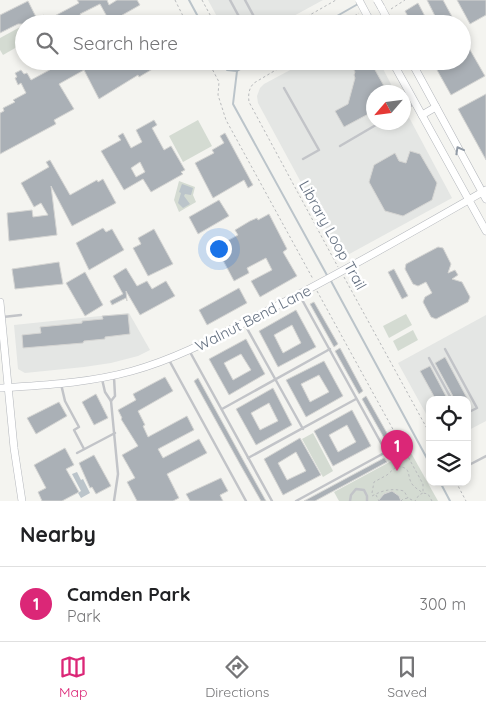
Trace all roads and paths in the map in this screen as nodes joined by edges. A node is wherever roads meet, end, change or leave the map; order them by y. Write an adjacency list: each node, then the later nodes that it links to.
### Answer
1 (175, 0): 10 (path)
2 (202, 0): 11 (path)
3 (230, 0): 12 (lane)
4 (244, 0): 13 (lane)
5 (336, 0): 14 (path)
6 (359, 0): 15 (street, bridge)
7 (377, 0): 9 (street, bridge)
8 (405, 0): 9 (path)
9 (384, 9): 16 (street)
10 (182, 15)
11 (211, 15)
12 (238, 15)
13 (253, 15)
14 (310, 15)
15 (367, 15)
16 (386, 15)
17 (213, 70): 33 (path)
18 (276, 70): 32 (path, Library Loop Trail)
19 (397, 70): 22 (street)
20 (415, 70): 24 (street)
21 (284, 88): 28 (lane)
22 (416, 103): 23 (lane); 25 (street)
23 (411, 106)
24 (436, 107): 25 (street); 29 (street, one-way to 24)
25 (422, 115): 30 (street)
26 (367, 130): 27 (lane)
27 (340, 146)
28 (303, 159)
29 (485, 194): 30 (street, Walnut Bend Lane)
30 (469, 200): 31 (street); 32 (street, Walnut Bend Lane)
31 (486, 232)
32 (339, 272): 33 (street, Walnut Bend Lane); 57 (path, Library Loop Trail)
33 (314, 284): 34 (street, Walnut Bend Lane); 66 (path)
34 (299, 294): 38 (street, Walnut Bend Lane); 39 (lane)
35 (0, 302): 37 (street)
36 (21, 315): 37 (lane)
37 (2, 317): 48 (street)
38 (244, 323): 41 (street, Walnut Bend Lane); 46 (lane)
39 (330, 349): 46 (lane); 53 (lane)
40 (445, 349): 51 (lane)
41 (190, 350): 43 (street, Walnut Bend Lane); 55 (lane)
42 (429, 358): 50 (lane)
43 (169, 359): 44 (street, Walnut Bend Lane); 71 (lane)
44 (114, 375): 45 (street, Walnut Bend Lane); 54 (lane)
45 (101, 377): 47 (street, Walnut Bend Lane); 54 (lane)
46 (275, 379): 55 (lane); 58 (lane)
47 (61, 383): 48 (street, Walnut Bend Lane); 60 (lane)
48 (8, 387): 49 (street, Walnut Bend Lane); 69 (street)
49 (0, 388)
50 (450, 396)
51 (470, 396)
52 (471, 397): 56 (lane)
53 (357, 398): 58 (lane); 73 (lane)
54 (112, 400): 59 (lane)
55 (221, 409): 63 (lane)
56 (471, 411)
57 (426, 427)
58 (303, 429): 63 (lane)
59 (115, 432): 60 (lane); 70 (lane)
60 (84, 449): 61 (lane)
61 (77, 453)
62 (486, 456): 64 (lane)
63 (248, 458): 72 (lane)
64 (471, 464)
65 (458, 486): 80 (path)
66 (423, 492): 67 (path); 78 (path); 79 (path)
67 (375, 494): 68 (path); 76 (path)
68 (408, 498): 77 (path); 78 (path)
69 (21, 501)
70 (114, 501)
71 (246, 501)
72 (272, 501)
73 (296, 501)
74 (350, 501): 75 (lane)
75 (367, 501)
76 (379, 501)
77 (401, 501)
78 (415, 501)
79 (432, 501)
80 (466, 501)

